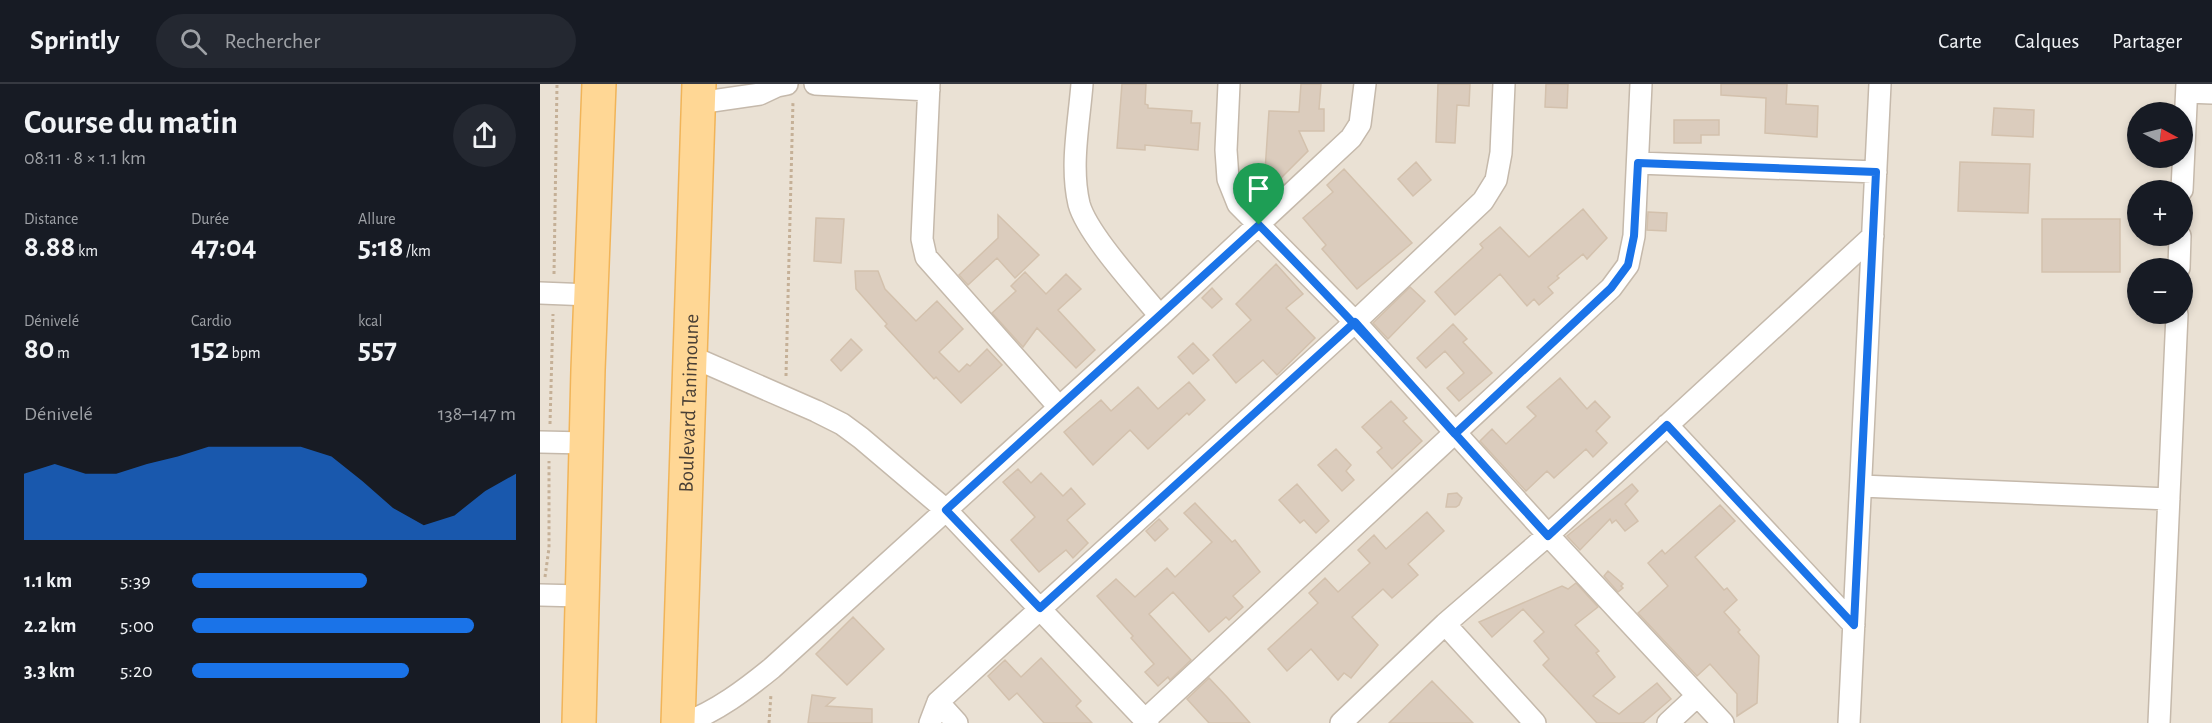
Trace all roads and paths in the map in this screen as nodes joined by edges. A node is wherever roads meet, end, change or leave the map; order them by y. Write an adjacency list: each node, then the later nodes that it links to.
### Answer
1 (557, 84): 20 (path)
2 (599, 84): 21 (main road)
3 (815, 84): 10 (street)
4 (1082, 84): 22 (street)
5 (1229, 84): 18 (street)
6 (1365, 84): 18 (street)
7 (1504, 84): 23 (street)
8 (1641, 84): 15 (street)
9 (1880, 84): 16 (street)
10 (929, 87): 27 (street)
11 (2187, 88): 13 (street); 17 (street)
12 (790, 90): 14 (street); 26 (path)
13 (2212, 93)
14 (698, 94): 25 (main road, Boulevard Tanimoune)
15 (1638, 163): 16 (street); 29 (street)
16 (1876, 172): 19 (street)
17 (2182, 180)
18 (1259, 225): 22 (street); 23 (street)
19 (1872, 236): 28 (street); 32 (street)
20 (547, 294): 21 (street); 30 (path)
21 (591, 295): 31 (main road)
22 (1160, 316): 27 (street)
23 (1355, 322): 29 (street); 38 (street)
24 (2177, 324): 33 (street)
25 (690, 356): 26 (street); 46 (main road, Boulevard Tanimoune)
26 (786, 399): 34 (street)
27 (1059, 407): 34 (street)
28 (1667, 425): 35 (street); 40 (street)
29 (1455, 434): 35 (street); 43 (street)
30 (545, 442): 31 (street); 36 (path)
31 (586, 443): 37 (main road)
32 (1861, 486): 33 (street); 40 (street)
33 (2169, 499): 54 (street)
34 (946, 510): 38 (street); 47 (street)
35 (1548, 536): 39 (street); 41 (street)
36 (542, 588): 37 (street)
37 (582, 596): 45 (main road)
38 (1040, 608): 42 (street); 43 (street)
39 (1445, 624): 44 (street); 50 (street)
40 (1854, 625): 53 (street)
41 (1697, 696): 51 (street); 52 (street)
42 (938, 702): 48 (street); 49 (street)
43 (1146, 722)
44 (1344, 722)
45 (579, 723)
46 (678, 723)
47 (685, 723)
48 (930, 723)
49 (957, 723)
50 (1535, 723)
51 (1668, 723)
52 (1723, 723)
53 (1849, 723)
54 (2159, 723)

